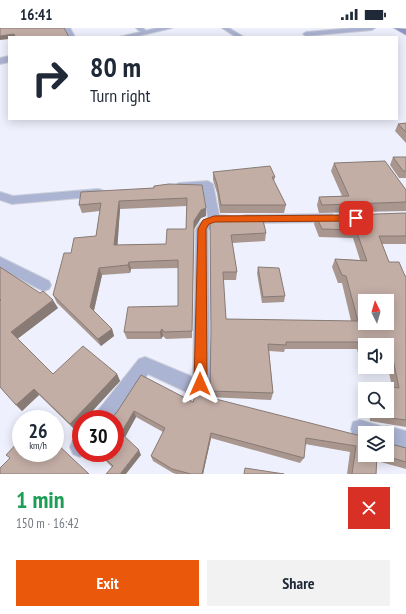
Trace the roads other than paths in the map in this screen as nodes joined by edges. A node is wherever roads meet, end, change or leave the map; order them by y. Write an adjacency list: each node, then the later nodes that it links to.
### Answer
1 (168, 28): 5 (street)
2 (225, 28): 9 (street)
3 (372, 28): 7 (street)
4 (398, 28): 6 (main road)
5 (142, 30): 8 (street)
6 (406, 32)
7 (306, 34)
8 (126, 36)
9 (239, 36)
10 (169, 187): 14 (street)
11 (106, 192): 12 (street)
12 (0, 196)
13 (348, 218): 14 (street)
14 (214, 219): 17 (street)
15 (0, 262): 16 (street)
16 (44, 285)
17 (109, 410)
18 (394, 437): 19 (street)
19 (406, 440)

